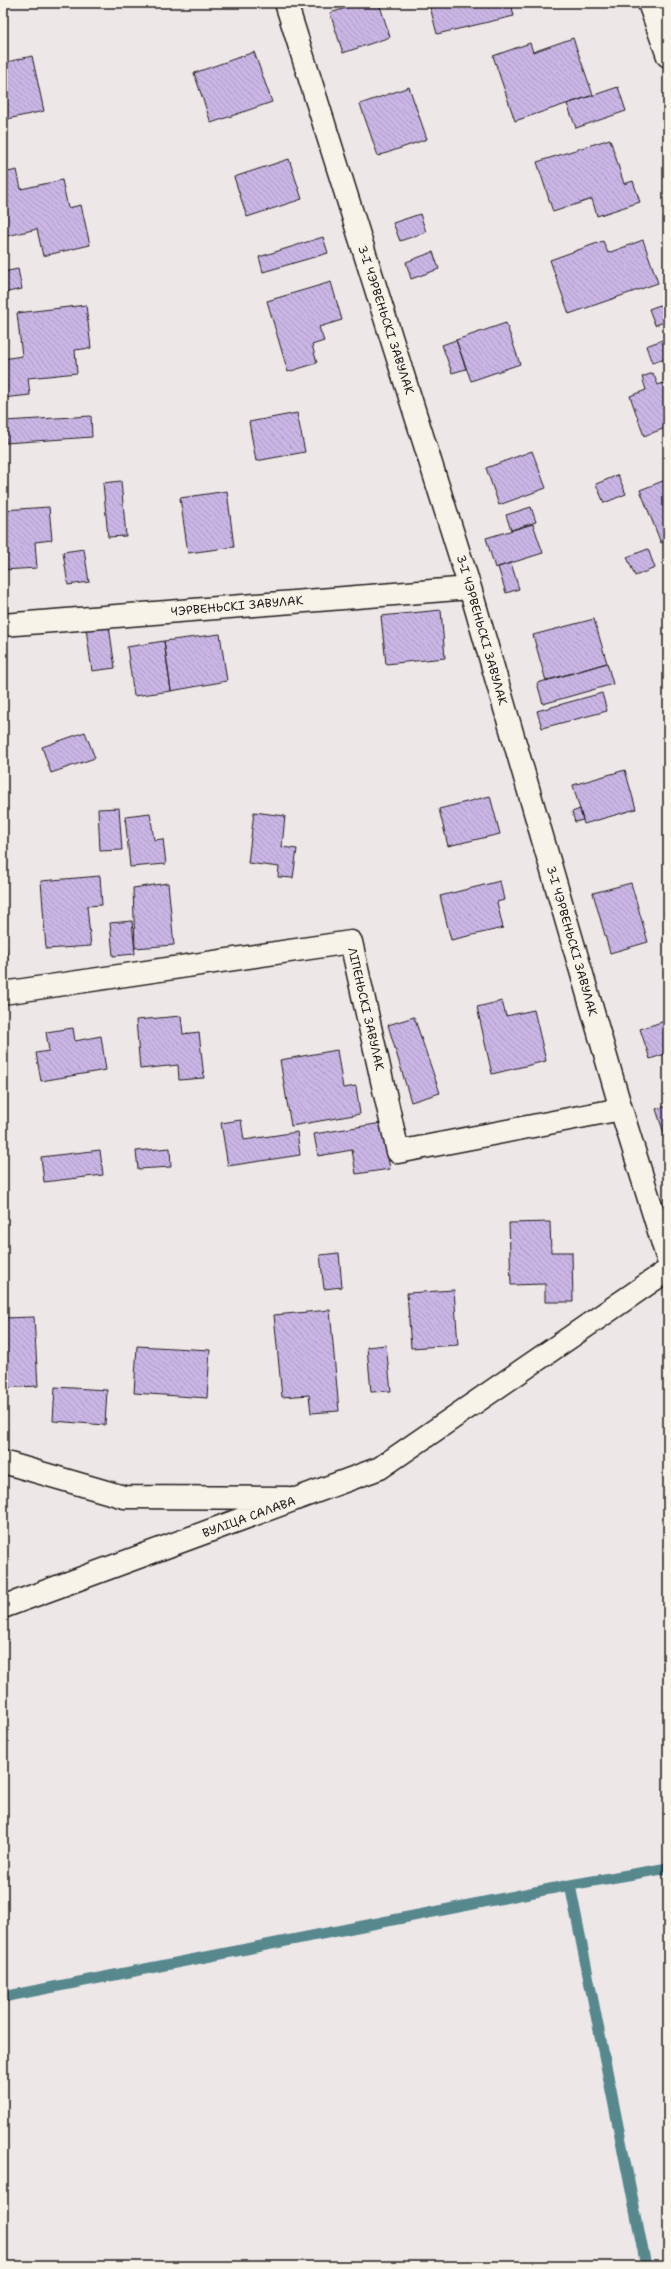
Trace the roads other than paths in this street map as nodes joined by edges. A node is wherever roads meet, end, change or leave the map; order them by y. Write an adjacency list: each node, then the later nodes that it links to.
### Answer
1 (286, 3): 4 (street, 3-І ЧЭРВЕНЬСКІ ЗАВУЛАК)
2 (649, 3): 3 (street)
3 (668, 56)
4 (470, 588): 5 (street, ЧЭРВЕНЬСКІ ЗАВУЛАК); 7 (street, 3-І ЧЭРВЕНЬСКІ ЗАВУЛАК)
5 (3, 625)
6 (3, 992): 7 (street, ЛІПЕНЬСКІ ЗАВУЛАК)
7 (621, 1109): 8 (street, 3-І ЧЭРВЕНЬСКІ ЗАВУЛАК)
8 (668, 1260)
9 (668, 1270): 11 (street)
10 (3, 1462): 11 (street, ВУЛІЦА САЛАВА)
11 (301, 1498): 12 (street, ВУЛІЦА САЛАВА)
12 (3, 1607)

